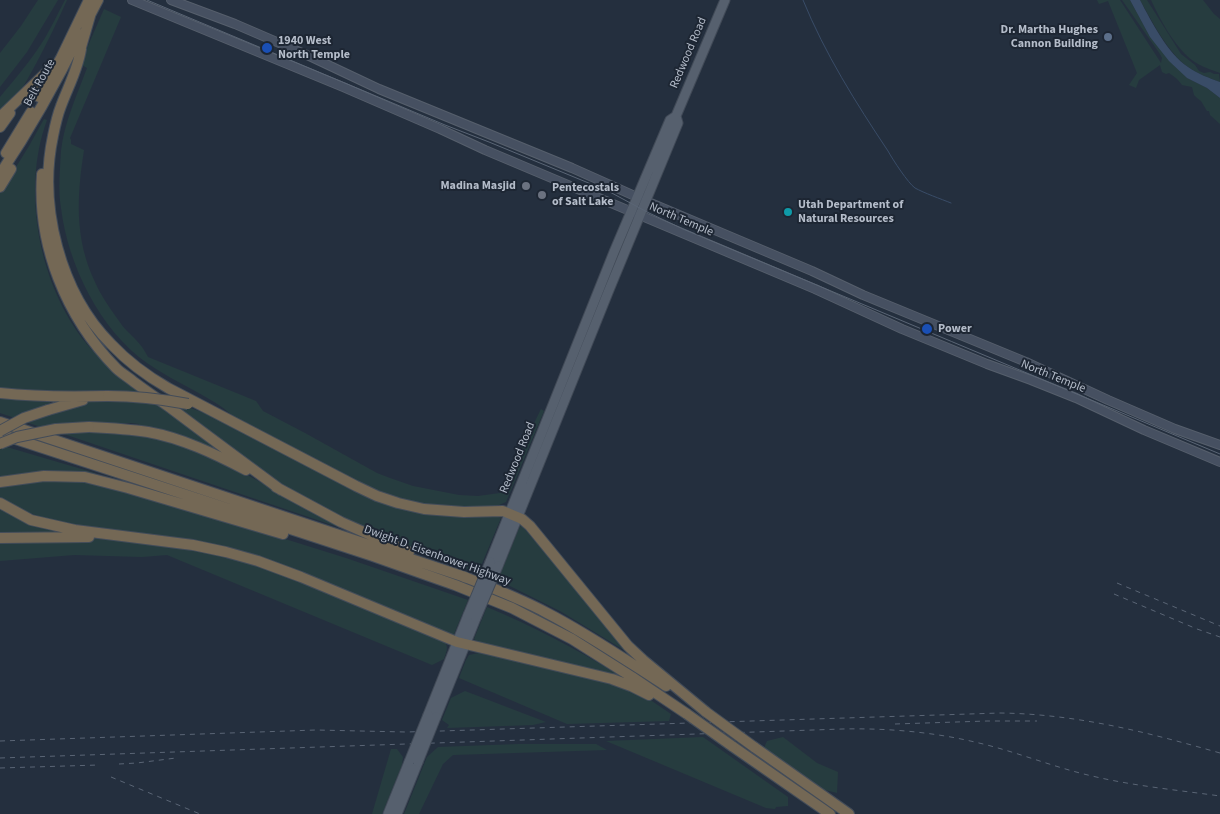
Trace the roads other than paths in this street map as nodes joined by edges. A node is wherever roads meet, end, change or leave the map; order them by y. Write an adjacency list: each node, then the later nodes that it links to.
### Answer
1 (132, 0): 16 (main road, North Temple)
2 (171, 0): 15 (main road, North Temple)
3 (725, 0): 15 (main road, Redwood Road)
4 (92, 2): 5 (highway, Belt Route); 7 (highway, Belt Route)
5 (90, 16): 6 (highway); 9 (highway, Belt Route)
6 (81, 49): 21 (highway); 29 (highway)
7 (61, 58): 8 (highway); 12 (highway, Belt Route)
8 (22, 96): 10 (highway); 11 (highway)
9 (41, 108): 13 (highway, Belt Route); 14 (highway)
10 (0, 117)
11 (0, 127)
12 (0, 163)
13 (0, 174)
14 (0, 187)
15 (642, 199): 16 (main road, Redwood Road); 17 (main road, Redwood Road); 25 (main road, North Temple)
16 (631, 211): 17 (main road, North Temple); 31 (main road, Redwood Road)
17 (640, 215): 26 (main road, North Temple); 31 (main road, Redwood Road)
18 (0, 393): 19 (highway)
19 (106, 396): 21 (highway, bridge); 22 (highway, bridge)
20 (0, 422): 35 (highway, Dwight D. Eisenhower Highway)
21 (233, 422): 31 (highway)
22 (0, 432): 27 (highway, Dwight D. Eisenhower Highway)
23 (0, 440): 27 (highway)
24 (0, 444): 29 (highway, bridge)
25 (1220, 445)
26 (1220, 462)
27 (143, 481): 34 (highway, Dwight D. Eisenhower Highway)
28 (2, 482): 34 (highway)
29 (281, 490): 35 (highway)
30 (0, 503): 32 (highway)
31 (514, 515): 36 (main road, Redwood Road, bridge); 37 (highway)
32 (134, 537): 33 (highway); 36 (highway)
33 (0, 538)
34 (455, 585): 38 (highway, Dwight D. Eisenhower Highway)
35 (514, 597): 37 (highway, Dwight D. Eisenhower Highway)
36 (461, 644): 38 (highway); 39 (main road, Redwood Road, bridge)
37 (706, 712): 43 (highway, Dwight D. Eisenhower Highway, bridge)
38 (686, 714): 42 (highway, Dwight D. Eisenhower Highway, bridge)
39 (413, 762): 40 (main road, Redwood Road); 41 (main road, Redwood Road)
40 (388, 814)
41 (397, 814)
42 (830, 814)
43 (849, 814)

